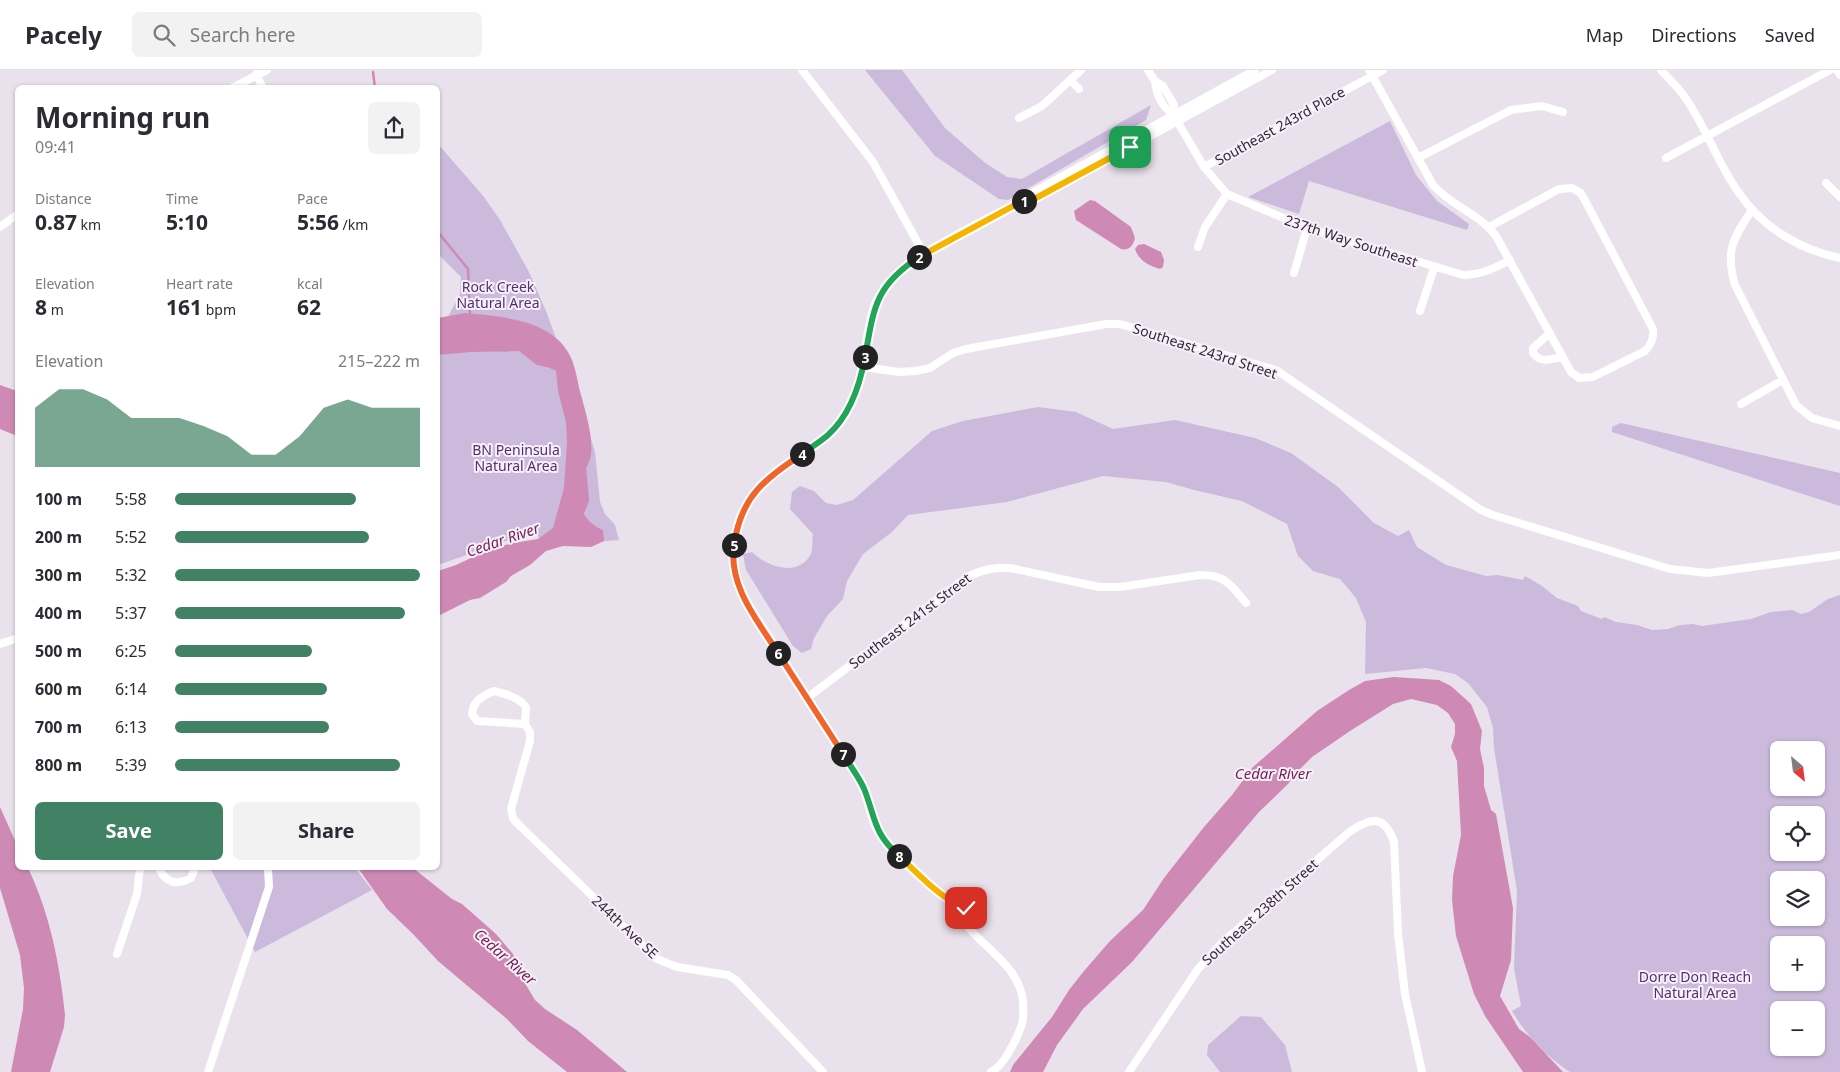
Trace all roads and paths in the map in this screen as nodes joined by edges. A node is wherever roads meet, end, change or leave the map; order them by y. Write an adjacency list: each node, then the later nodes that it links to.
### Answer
1 (267, 70): 12 (street)
2 (802, 70): 34 (street)
3 (1081, 70): 14 (street)
4 (1148, 70): 20 (street, 237th Way Southeast)
5 (1255, 70): 20 (street)
6 (1272, 70): 20 (street)
7 (1383, 70): 11 (street, Southeast 243rd Place)
8 (1661, 70): 21 (street)
9 (1830, 70): 21 (street)
10 (1837, 70): 13 (street)
11 (1371, 73): 22 (street); 24 (street, Southeast 243rd Place)
12 (256, 74): 15 (street); 16 (street)
13 (1840, 75)
14 (1070, 81): 17 (street); 19 (street)
15 (237, 85)
16 (262, 85)
17 (1078, 89)
18 (1563, 112): 22 (street)
19 (1019, 118)
20 (1175, 118): 24 (street, 237th Way Southeast); 34 (street)
21 (1708, 136): 23 (street); 28 (street)
22 (1418, 158): 31 (street)
23 (1666, 158)
24 (1204, 167): 26 (street, 237th Way Southeast)
25 (1826, 183): 27 (street)
26 (1227, 194): 32 (street, 237th Way Southeast); 33 (street)
27 (1840, 197)
28 (1752, 210): 35 (street); 43 (street)
29 (15, 216): 30 (street)
30 (0, 227)
31 (1489, 227): 36 (street); 41 (street)
32 (1307, 228): 37 (street, 237th Way Southeast); 38 (street)
33 (1198, 246)
34 (924, 254): 42 (street)
35 (1840, 258)
36 (1510, 260): 37 (street, 237th Way Southeast); 40 (street)
37 (1434, 268): 39 (street)
38 (1294, 273)
39 (1420, 311)
40 (1550, 333): 41 (street); 41 (street)
41 (1562, 357)
42 (863, 367): 46 (street, Southeast 243rd Street); 50 (street)
43 (1783, 380): 44 (street); 45 (street)
44 (1741, 404)
45 (1840, 426)
46 (1840, 555)
47 (1246, 603): 50 (street, Southeast 241st Street)
48 (15, 639): 49 (street)
49 (0, 644)
50 (807, 698): 56 (street)
51 (525, 724): 51 (street, 244th Ave SE); 60 (street, 244th Ave SE)
52 (140, 870): 58 (street)
53 (160, 870): 54 (street)
54 (194, 870)
55 (268, 870): 59 (street)
56 (954, 903): 57 (street); 61 (street)
57 (966, 908)
58 (117, 954)
59 (208, 1072)
60 (823, 1072)
61 (991, 1072)
62 (1129, 1072): 63 (street, Southeast 238th Street)
63 (1422, 1072)

